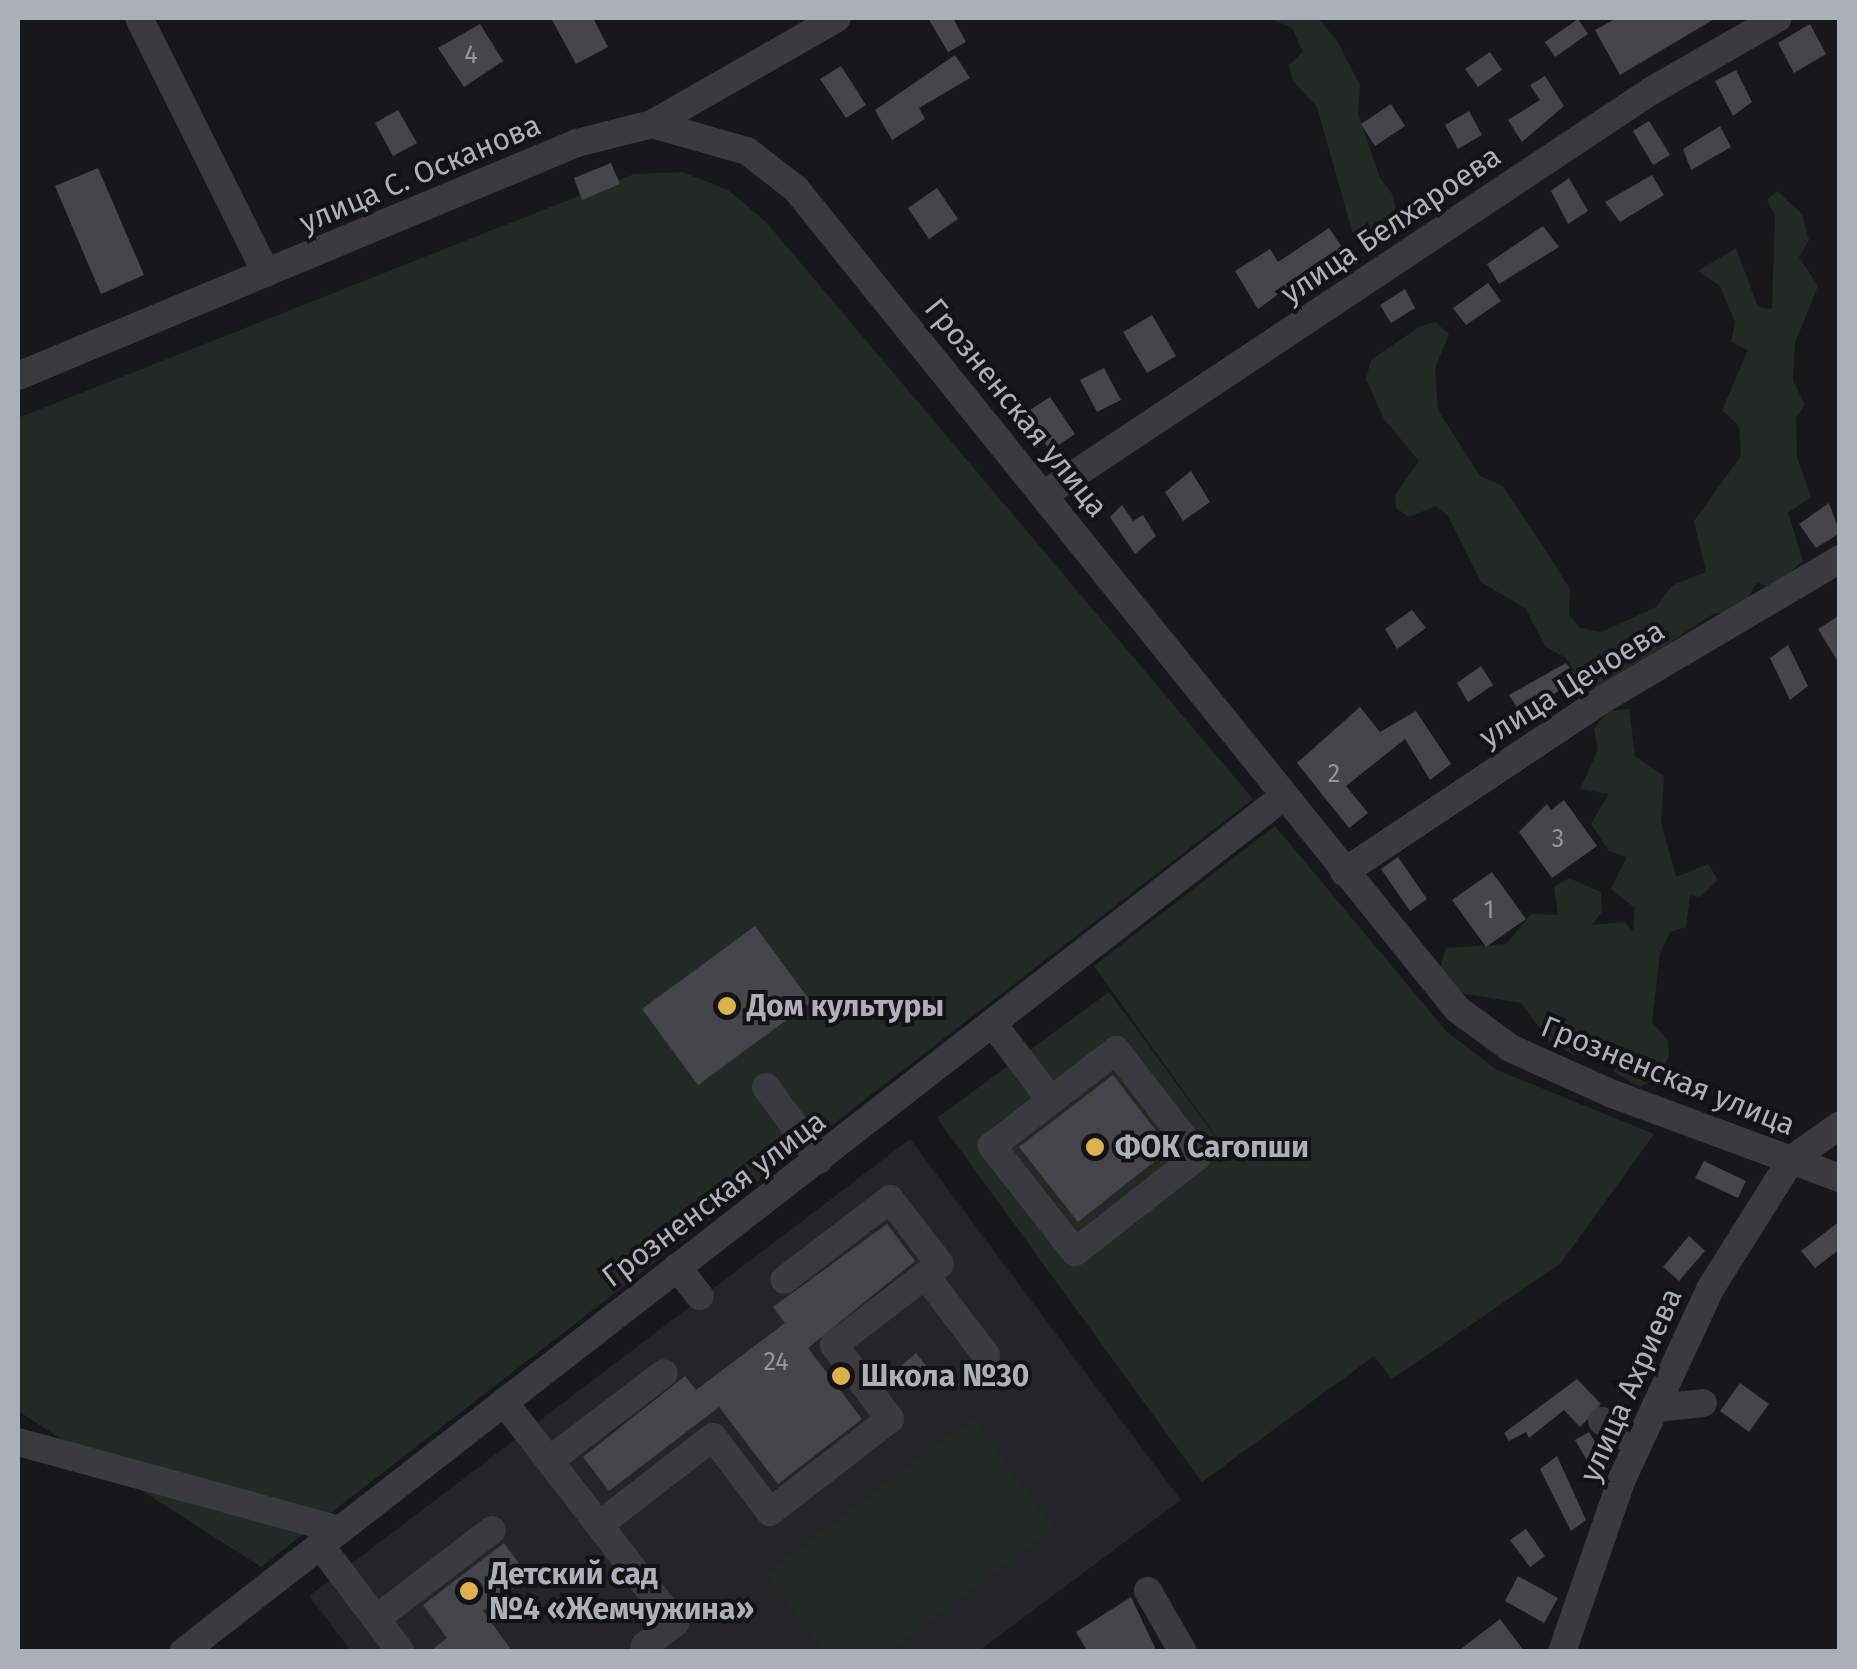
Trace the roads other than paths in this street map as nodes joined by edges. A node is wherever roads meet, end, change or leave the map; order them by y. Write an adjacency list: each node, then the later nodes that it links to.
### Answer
1 (138, 18): 5 (street)
2 (837, 18): 4 (street, улица С. Осканова)
3 (1778, 18): 7 (street, улица Белхароева)
4 (652, 124): 5 (street, улица С. Осканова); 7 (street, Грозненская улица)
5 (266, 273): 6 (street, улица С. Осканова)
6 (18, 376)
7 (1045, 494): 9 (street, Грозненская улица)
8 (1840, 559): 10 (street, улица Цечоева)
9 (1284, 796): 10 (street, Грозненская улица); 11 (street, Грозненская улица)
10 (1344, 872): 16 (street, Грозненская улица)
11 (993, 1024): 13 (street); 15 (street, Грозненская улица)
12 (766, 1087): 15 (street)
13 (1051, 1100): 13 (street)
14 (1840, 1124): 16 (street)
15 (819, 1160): 18 (street, Грозненская улица)
16 (1791, 1160): 17 (street, Грозненская улица); 26 (street, улица Ахриева)
17 (1840, 1178)
18 (678, 1267): 21 (street); 24 (street, Грозненская улица)
19 (925, 1275): 20 (street); 22 (street); 31 (street)
20 (784, 1280)
21 (700, 1296)
22 (986, 1356)
23 (664, 1373): 30 (street)
24 (504, 1402): 30 (street); 33 (street, Грозненская улица)
25 (1703, 1404): 26 (street)
26 (1655, 1408): 29 (street, улица Ахриева)
27 (1602, 1422): 29 (street)
28 (18, 1442): 33 (street)
29 (1638, 1445): 37 (street, улица Ахриева)
30 (550, 1460): 31 (street)
31 (600, 1525): 36 (street)
32 (492, 1530): 35 (street)
33 (330, 1538): 35 (street); 38 (street, Грозненская улица)
34 (1148, 1591): 40 (street)
35 (376, 1620): 39 (street)
36 (645, 1646)
37 (1567, 1648)
38 (183, 1652)
39 (401, 1652)
40 (1183, 1652)

